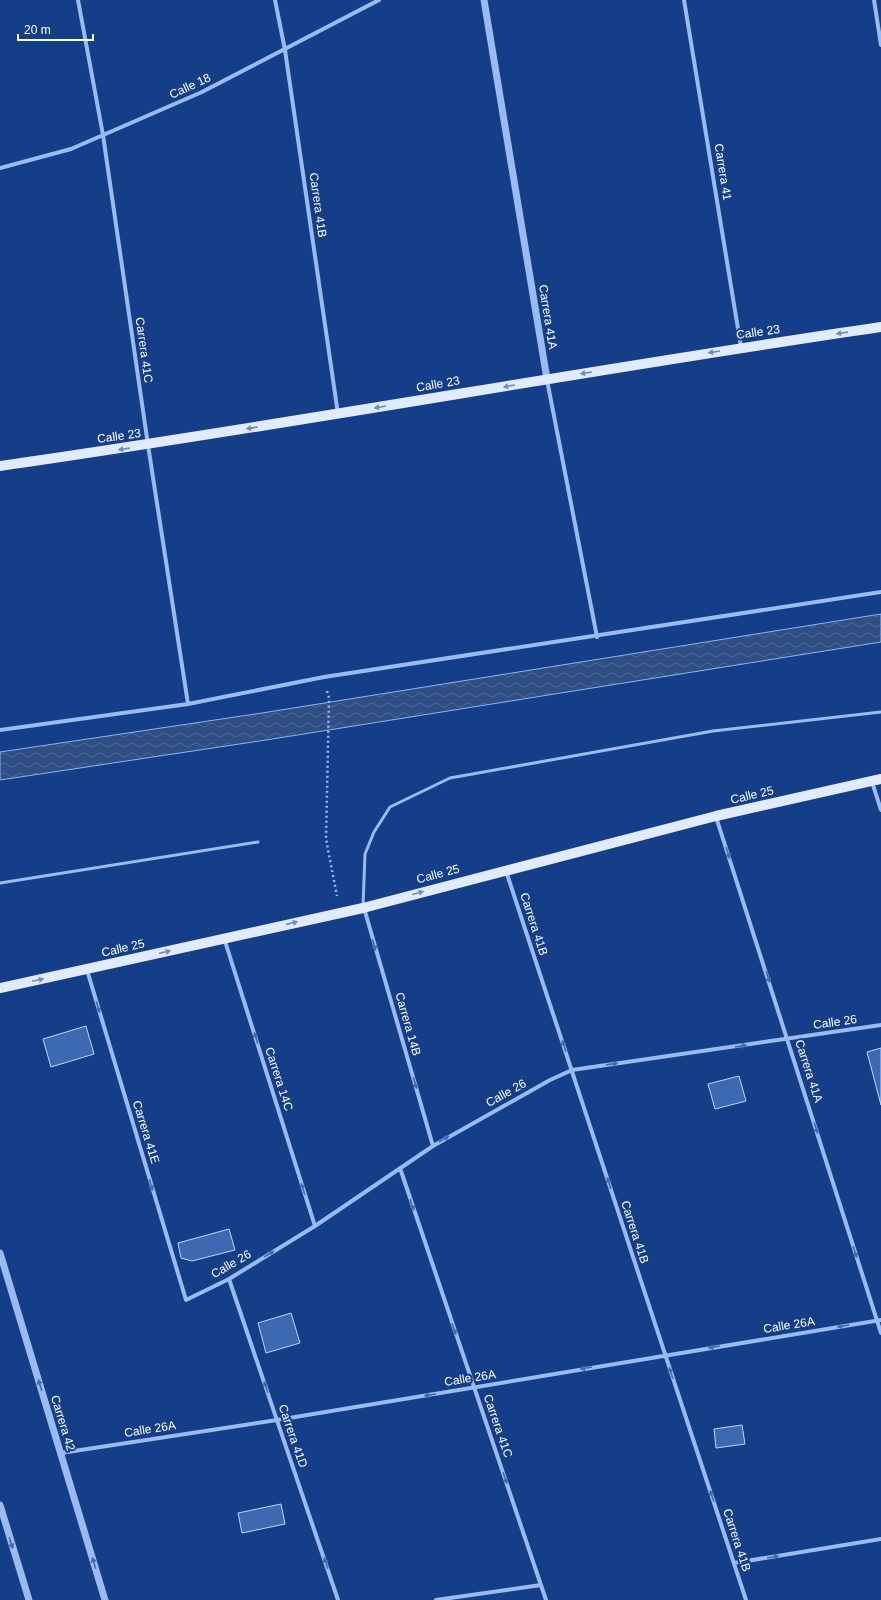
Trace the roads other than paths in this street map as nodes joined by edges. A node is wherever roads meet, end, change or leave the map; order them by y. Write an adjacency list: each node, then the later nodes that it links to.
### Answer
1 (78, 0): 9 (street, Carrera 41C)
2 (275, 0): 8 (street, Carrera 41B)
3 (379, 0): 8 (street, Calle 18)
4 (484, 0): 13 (street, Carrera 41A)
5 (684, 0): 12 (street, Carrera 41)
6 (874, 0): 7 (street)
7 (881, 45)
8 (285, 50): 9 (street, Calle 18); 14 (street, Carrera 41B)
9 (103, 135): 10 (street, Calle 18); 15 (street, Carrera 41C)
10 (0, 168)
11 (881, 327): 12 (main road, Calle 23, one-way to 12)
12 (741, 348): 13 (main road, Calle 23, one-way to 13)
13 (547, 379): 14 (main road, Calle 23, one-way to 14); 18 (street, Carrera 41A)
14 (338, 414): 15 (main road, Calle 23, one-way to 15)
15 (148, 445): 16 (main road, Calle 23, one-way to 16); 19 (street, Carrera 41C)
16 (0, 466)
17 (881, 592): 18 (street)
18 (597, 637): 19 (street)
19 (188, 704): 21 (street)
20 (881, 712): 28 (lane)
21 (0, 730)
22 (876, 780): 23 (street); 24 (main road, Calle 25)
23 (881, 810)
24 (716, 816): 26 (main road, Calle 25); 33 (street, Carrera 41A, one-way to 33)
25 (258, 842): 27 (lane)
26 (506, 870): 28 (main road, Calle 25, one-way to 26); 34 (street, Carrera 41B, one-way to 26)
27 (0, 883)
28 (363, 908): 29 (main road, Calle 25, one-way to 28); 35 (street, Carrera 14B, one-way to 35)
29 (224, 938): 30 (main road, Calle 25, one-way to 29); 37 (street, Carrera 14C, one-way to 29)
30 (87, 970): 31 (main road, Calle 25, one-way to 30); 40 (street, Carrera 41E, one-way to 40)
31 (0, 988)
32 (881, 1025): 33 (street, Calle 26)
33 (787, 1039): 34 (street, Calle 26, one-way to 33); 41 (street, Carrera 41A, one-way to 41)
34 (572, 1070): 35 (street, Calle 26, one-way to 34); 43 (street, Carrera 41B, one-way to 34)
35 (433, 1146): 36 (street, Calle 26)
36 (400, 1168): 37 (street, Calle 26); 44 (street, Carrera 41C, one-way to 44)
37 (315, 1226): 39 (street, Calle 26, one-way to 37)
38 (0, 1253): 46 (street, Carrera 42, one-way to 38)
39 (229, 1279): 40 (street, Calle 26); 45 (street, Carrera 41D, one-way to 39)
40 (186, 1300)
41 (879, 1320): 42 (street, Carrera 41A); 43 (street, Calle 26A, one-way to 43)
42 (881, 1334)
43 (666, 1355): 44 (street, Calle 26A, one-way to 44); 49 (street, Carrera 41B, one-way to 43)
44 (474, 1387): 45 (street, Calle 26A, one-way to 45); 50 (street, Carrera 41C, one-way to 50)
45 (277, 1420): 46 (street, Calle 26A); 53 (street, Carrera 41D, one-way to 45)
46 (61, 1453): 52 (street, Carrera 42, one-way to 46)
47 (0, 1505): 51 (street, one-way to 51)
48 (881, 1539): 49 (street, one-way to 48)
49 (734, 1564): 56 (street, Carrera 41B)
50 (541, 1585): 54 (street); 55 (street, Carrera 41C)
51 (29, 1600)
52 (106, 1600)
53 (338, 1600)
54 (436, 1600)
55 (546, 1600)
56 (746, 1600)

